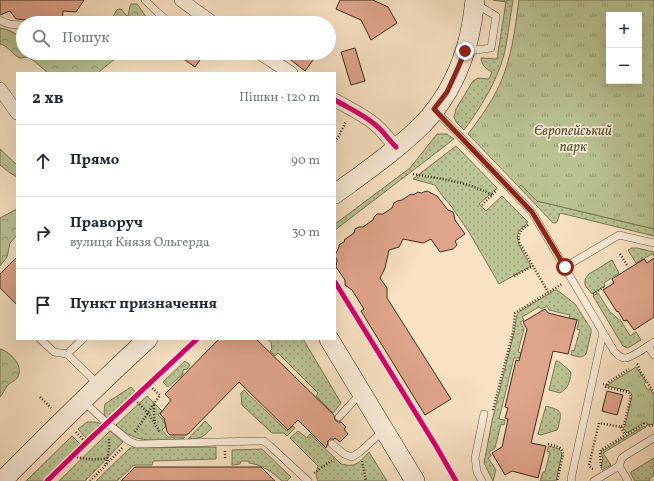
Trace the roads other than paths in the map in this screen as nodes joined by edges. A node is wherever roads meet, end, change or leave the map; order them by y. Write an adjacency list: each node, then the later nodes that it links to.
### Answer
1 (145, 0): 4 (lane)
2 (181, 0): 5 (street)
3 (475, 2): 12 (main road)
4 (162, 16)
5 (203, 16)
6 (0, 20): 7 (lane)
7 (16, 25)
8 (271, 60): 9 (street)
9 (289, 72)
10 (0, 89): 13 (street)
11 (336, 101): 14 (street)
12 (434, 109): 14 (main road); 17 (lane)
13 (16, 112)
14 (396, 147): 15 (main road)
15 (336, 193)
16 (654, 243): 17 (lane)
17 (565, 267): 18 (lane)
18 (603, 333): 23 (lane); 39 (lane)
19 (41, 340): 24 (lane)
20 (82, 340): 24 (lane)
21 (147, 340): 26 (main road)
22 (330, 340): 27 (main road)
23 (651, 344): 25 (lane)
24 (67, 354): 26 (lane)
25 (654, 355)
26 (99, 385): 28 (main road)
27 (361, 392): 30 (lane); 31 (main road)
28 (83, 401): 35 (lane); 36 (main road)
29 (484, 414): 38 (lane)
30 (338, 417)
31 (384, 429): 33 (lane); 37 (main road)
32 (654, 438): 34 (lane)
33 (332, 444)
34 (619, 466): 40 (lane); 41 (lane)
35 (307, 480)
36 (2, 481)
37 (415, 481)
38 (482, 481)
39 (572, 481)
40 (594, 481)
41 (628, 481)

